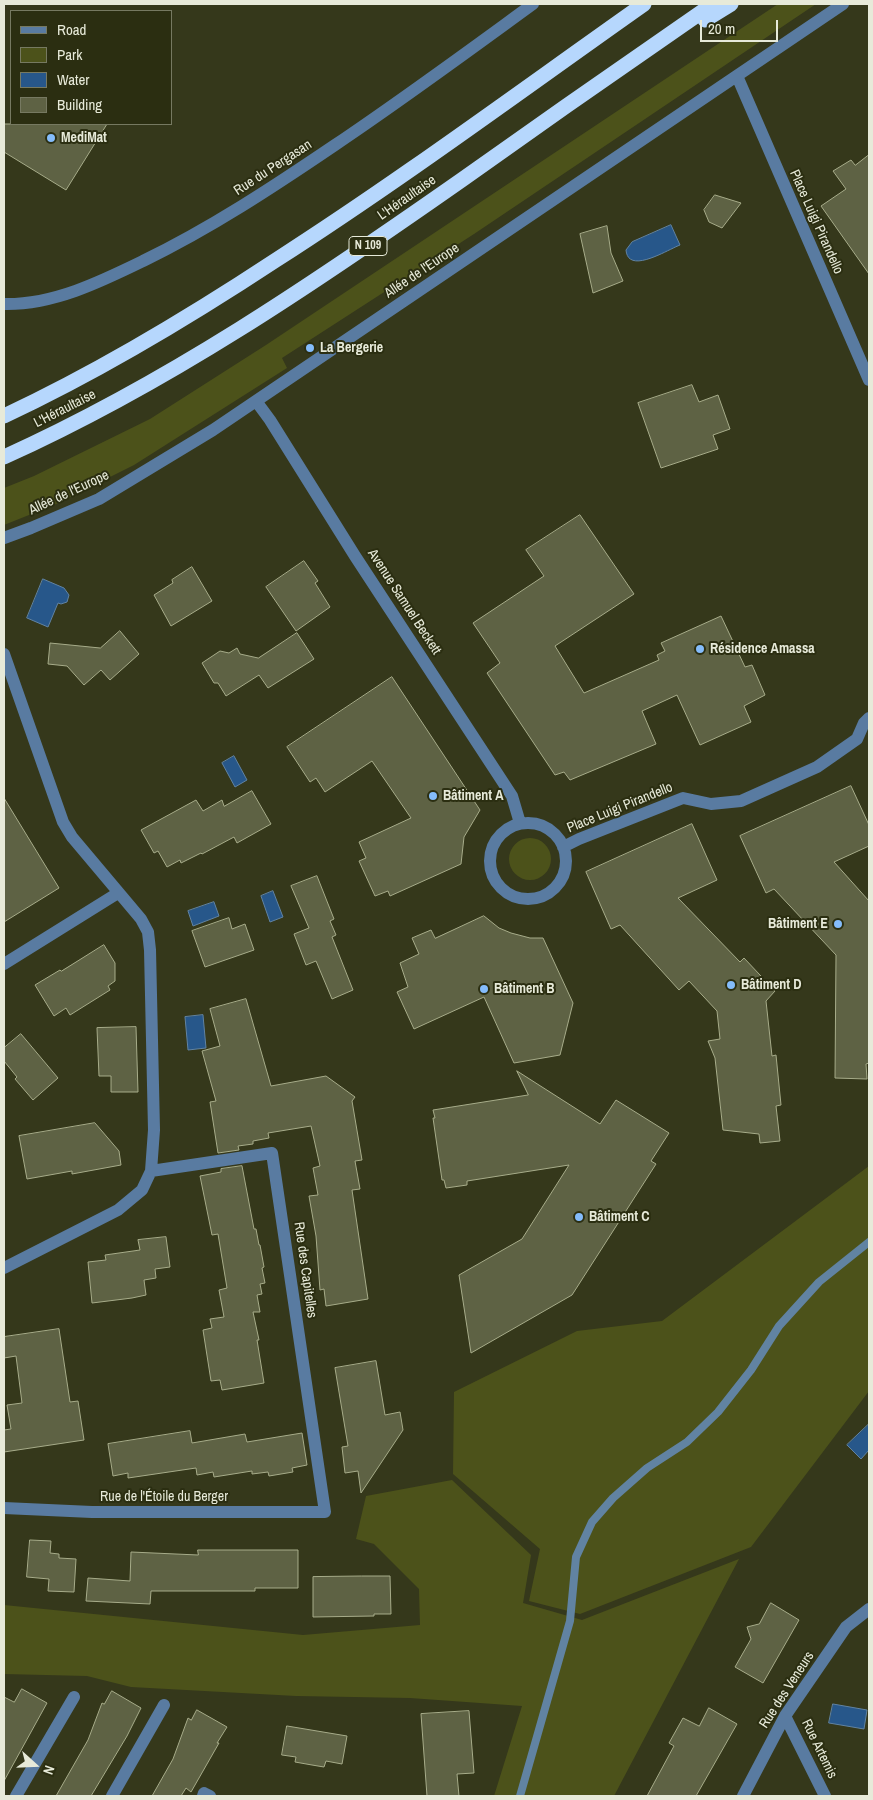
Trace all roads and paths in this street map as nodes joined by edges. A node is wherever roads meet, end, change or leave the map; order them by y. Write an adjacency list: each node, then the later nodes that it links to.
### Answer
1 (532, 4): 8 (street, Rue du Pergasan)
2 (644, 4): 11 (highway, L'Héraultaise / N 109)
3 (713, 4): 7 (highway, L'Héraultaise / N 109)
4 (731, 4): 7 (highway)
5 (843, 4): 6 (street, Allée de l'Europe)
6 (737, 76): 9 (street, Place Luigi Pirandello); 10 (street, Allée de l'Europe)
7 (545, 121): 12 (highway, L'Héraultaise / N 109)
8 (4, 304)
9 (869, 380)
10 (256, 401): 13 (street, Allée de l'Europe); 16 (street, Avenue Samuel Beckett)
11 (4, 416)
12 (4, 457)
13 (4, 538)
14 (4, 654): 18 (street)
15 (869, 718): 17 (street, Place Luigi Pirandello)
16 (520, 823): 17 (street); 17 (street)
17 (563, 847)
18 (118, 892): 19 (street); 20 (street)
19 (4, 964)
20 (151, 1171): 21 (street); 23 (street, Rue des Capitelles)
21 (4, 1268)
22 (4, 1508): 23 (street, Rue de l'Étoile du Berger)
23 (325, 1512)
24 (869, 1609): 27 (street, Rue des Veneurs)
25 (74, 1697): 28 (street)
26 (164, 1705): 29 (street)
27 (785, 1716): 32 (street, Rue des Veneurs); 33 (street, Rue Artemis)
28 (16, 1796)
29 (112, 1796)
30 (202, 1796): 31 (street)
31 (210, 1796)
32 (743, 1796)
33 (825, 1796)

